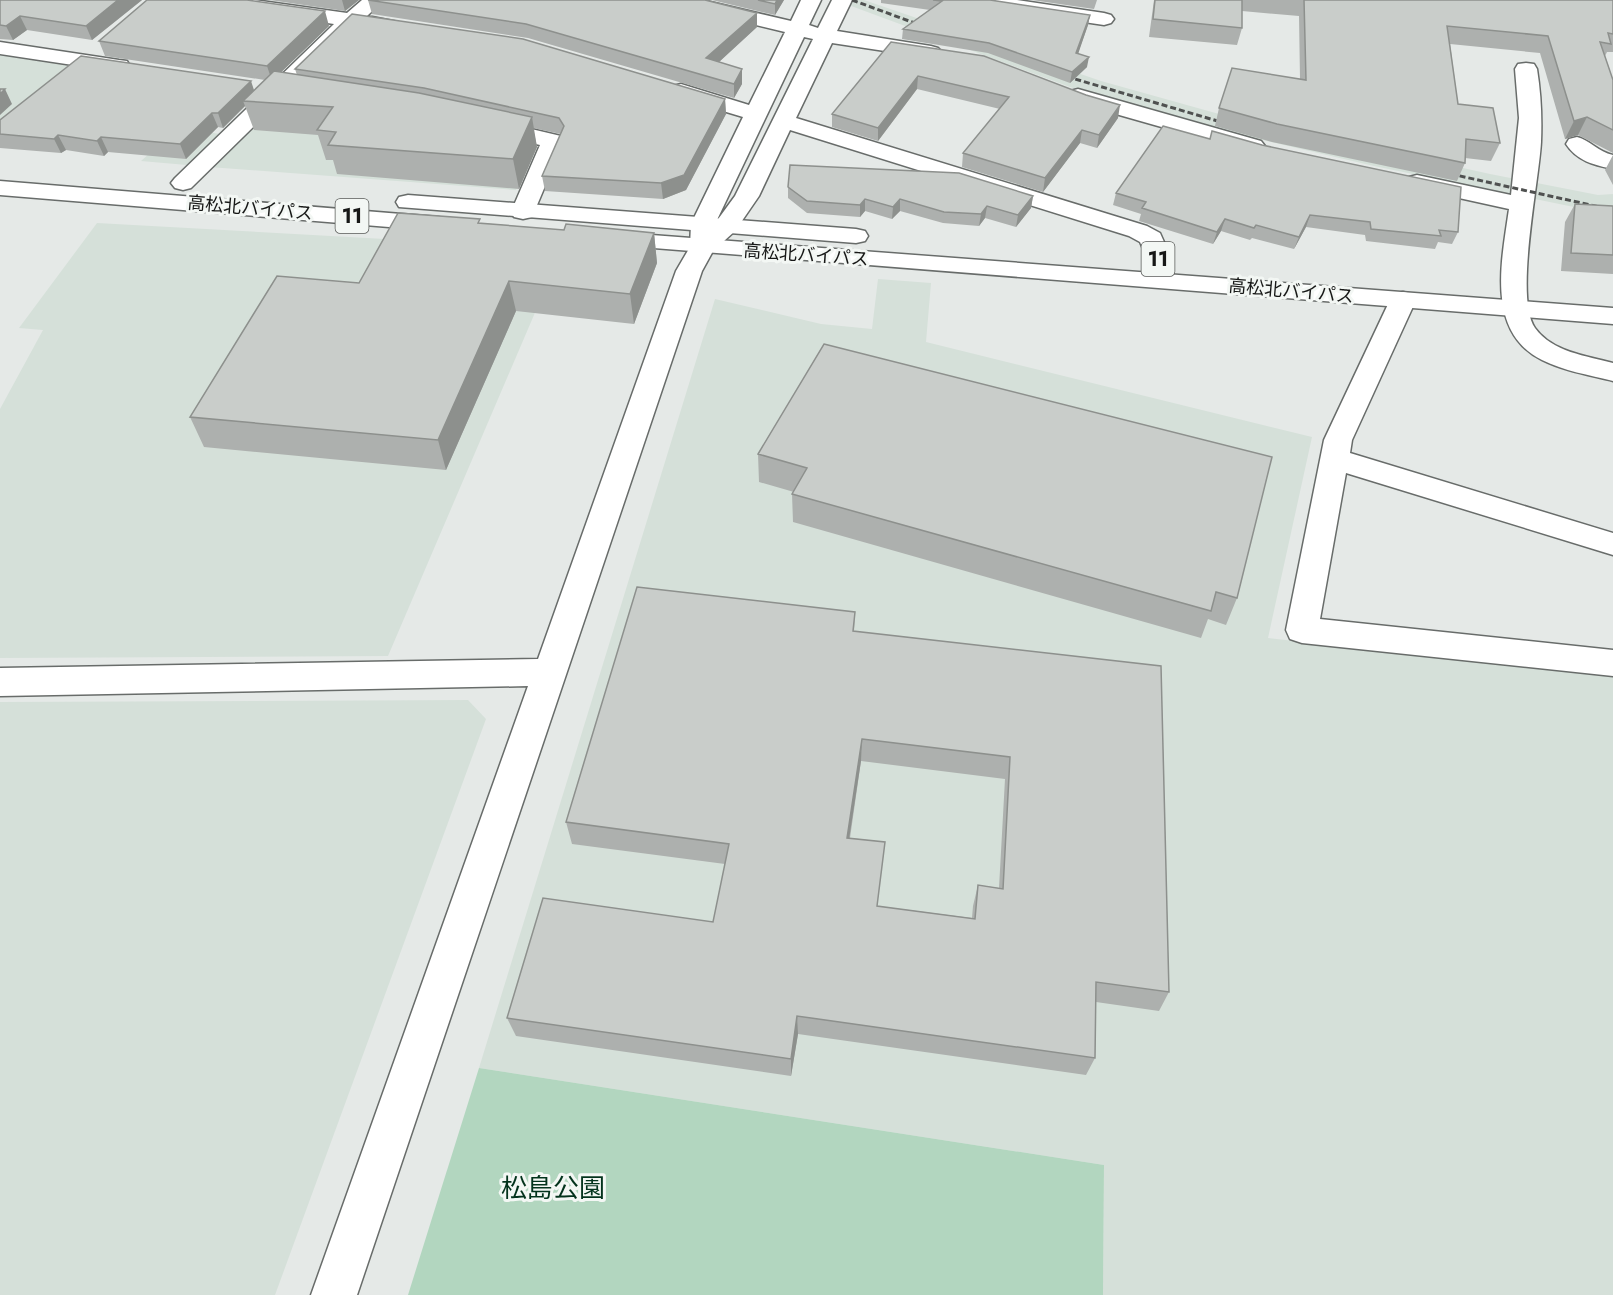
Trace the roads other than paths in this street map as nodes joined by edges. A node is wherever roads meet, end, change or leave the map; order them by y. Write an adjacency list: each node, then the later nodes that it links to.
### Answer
1 (212, 0): 9 (main road)
2 (374, 0): 9 (main road)
3 (677, 0): 11 (main road)
4 (811, 0): 11 (main road)
5 (843, 0): 12 (main road)
6 (976, 0): 7 (main road)
7 (1011, 3): 8 (main road)
8 (1104, 20)
9 (352, 21): 10 (main road); 22 (main road)
10 (408, 28)
11 (798, 29): 12 (main road); 25 (main road)
12 (827, 36): 15 (main road); 26 (main road)
13 (103, 44): 16 (main road)
14 (0, 48): 16 (main road)
15 (952, 56)
16 (83, 60): 17 (main road); 19 (main road)
17 (141, 69)
18 (1526, 69): 35 (main road)
19 (61, 78)
20 (257, 86): 22 (main road)
21 (664, 86): 25 (main road)
22 (280, 89): 24 (main road); 33 (main road)
23 (1062, 90): 29 (main road)
24 (302, 93)
25 (756, 114): 37 (main road)
26 (783, 121): 37 (main road); 38 (main road)
27 (473, 123): 36 (main road)
28 (1577, 144): 30 (main road)
29 (1279, 153)
30 (1613, 162)
31 (0, 167): 33 (main road, 高松北バイパス / 11)
32 (1394, 177): 35 (main road)
33 (183, 183): 36 (main road, 高松北バイパス / 11)
34 (0, 188): 37 (main road, 高松北バイパス / 11)
35 (1521, 204): 40 (main road)
36 (523, 212): 37 (main road, 高松北バイパス / 11)
37 (711, 232): 38 (main road, 高松北バイパス / 11); 41 (main road, 高松北バイパス / 11); 47 (main road)
38 (1159, 260): 40 (main road, 高松北バイパス / 11)
39 (1613, 295): 40 (main road, 高松北バイパス / 11)
40 (1515, 298): 41 (main road, 高松北バイパス / 11); 42 (main road, 高松北バイパス / 11); 43 (main road)
41 (1403, 300): 44 (main road)
42 (1613, 316)
43 (1613, 372)
44 (1334, 459): 45 (main road); 46 (main road)
45 (1613, 544)
46 (1613, 663)
47 (549, 672): 48 (main road); 49 (main road)
48 (0, 682)
49 (334, 1295)

